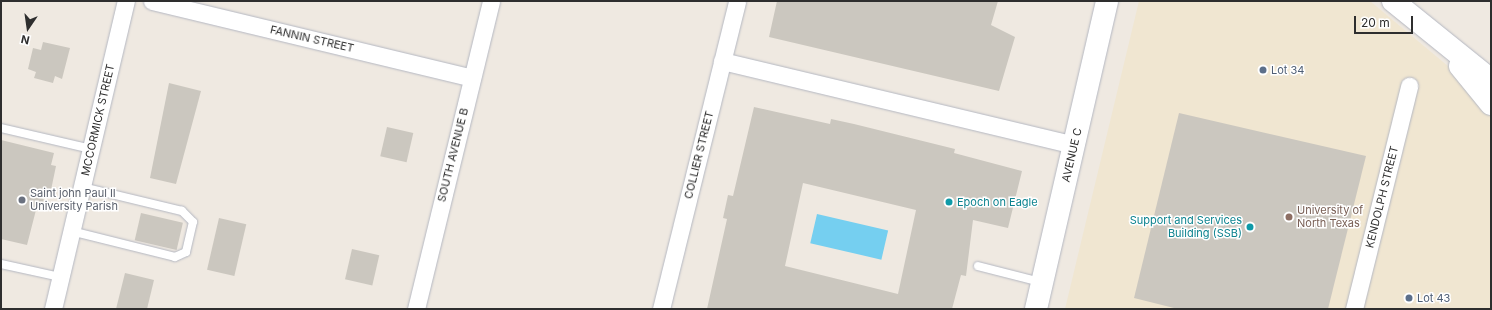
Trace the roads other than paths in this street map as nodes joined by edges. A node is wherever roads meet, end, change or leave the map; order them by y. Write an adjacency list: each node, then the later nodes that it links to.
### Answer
1 (126, 1): 16 (street, MCCORMICK STREET)
2 (152, 1): 10 (street, FANNIN STREET)
3 (491, 1): 10 (street, SOUTH AVENUE B)
4 (737, 1): 8 (street, COLLIER STREET)
5 (1107, 1): 15 (street, AVENUE C)
6 (1393, 1): 7 (street)
7 (1442, 43): 9 (street); 11 (street); 13 (street)
8 (722, 61): 15 (street); 25 (street, COLLIER STREET)
9 (1491, 67)
10 (472, 78): 24 (street, SOUTH AVENUE B)
11 (1491, 80)
12 (1409, 86): 27 (street, KENDOLPH STREET)
13 (1491, 104)
14 (1, 128): 16 (lane)
15 (1074, 145): 22 (street, AVENUE C)
16 (91, 149): 17 (street, MCCORMICK STREET)
17 (82, 187): 18 (street, MCCORMICK STREET); 18 (lane)
18 (71, 231): 21 (street, MCCORMICK STREET)
19 (1, 264): 21 (lane)
20 (978, 266): 22 (lane)
21 (60, 277): 23 (street, MCCORMICK STREET)
22 (1042, 283): 26 (street, AVENUE C)
23 (53, 309)
24 (416, 309)
25 (661, 309)
26 (1036, 309)
27 (1354, 309)

